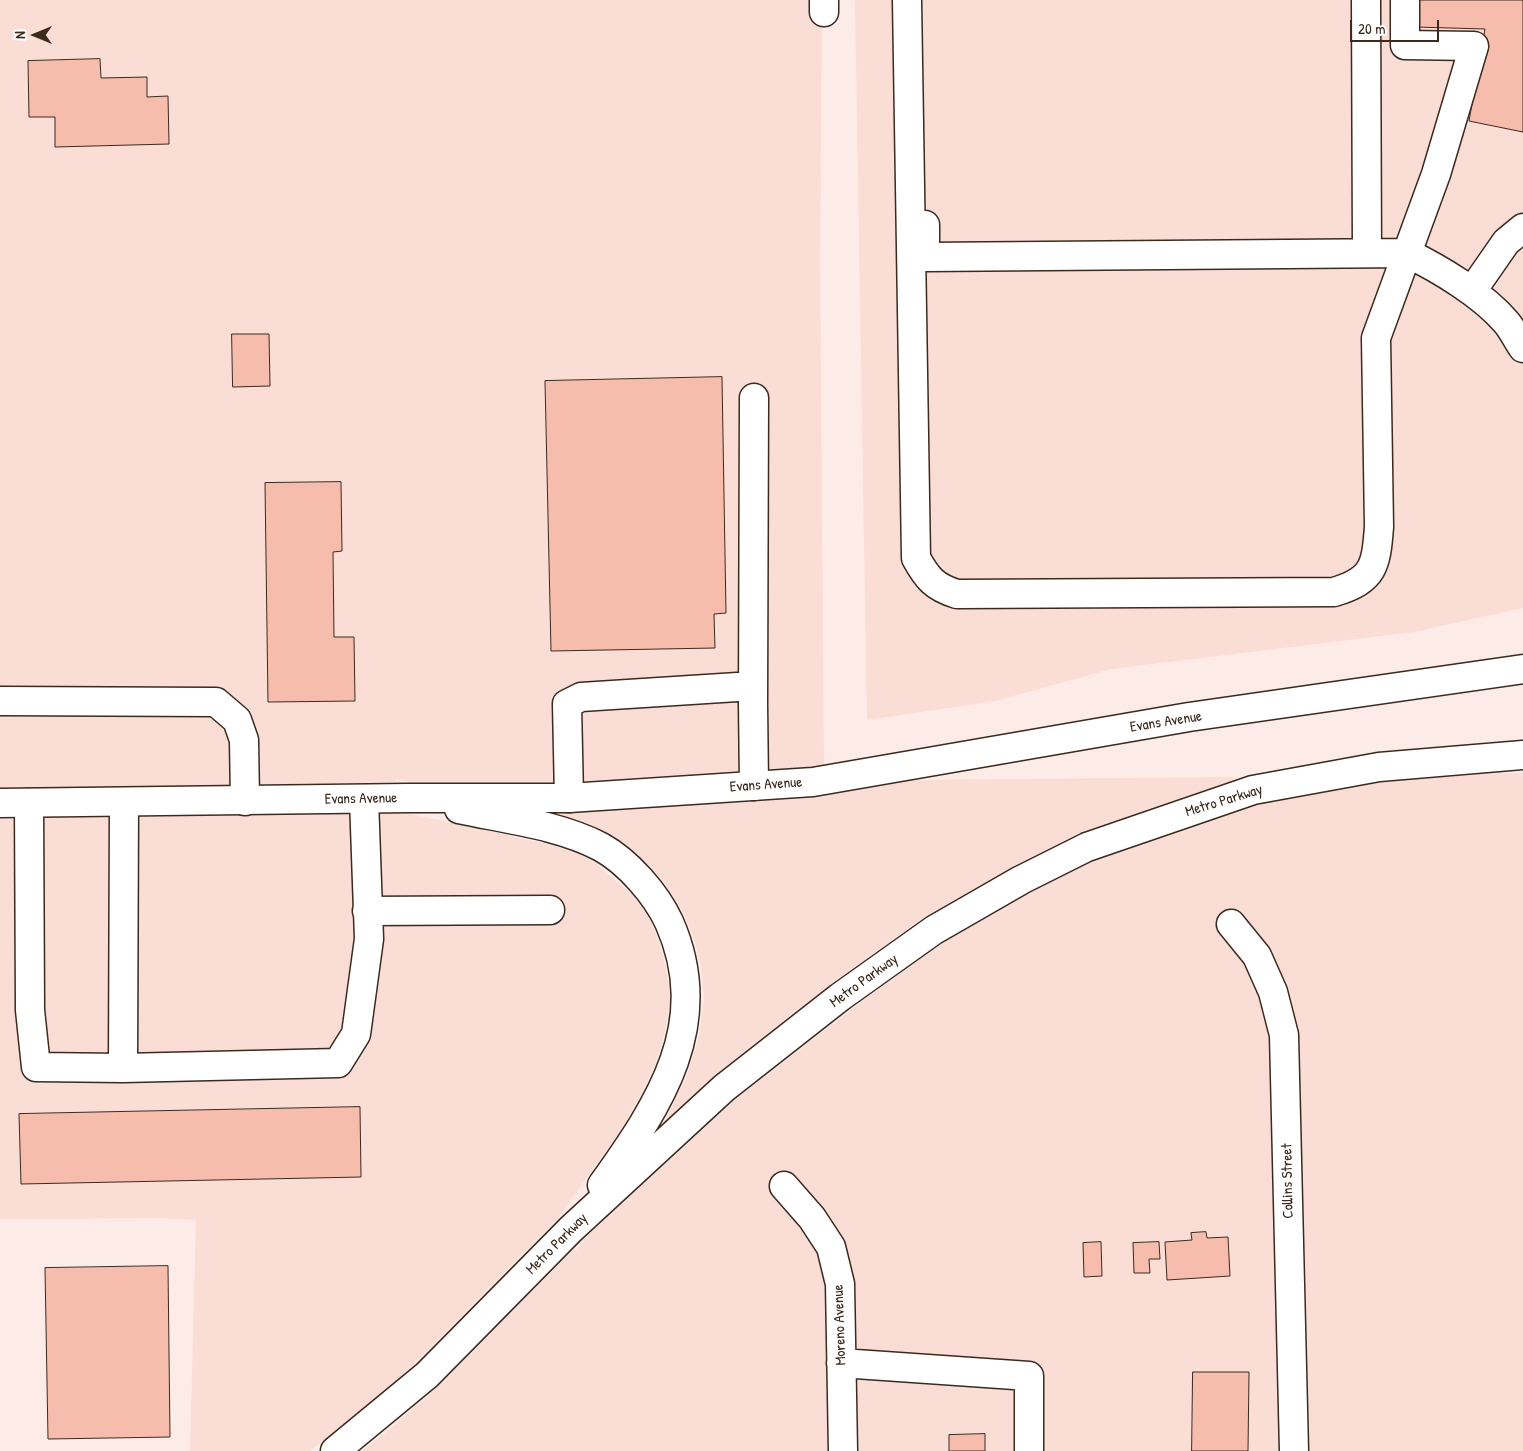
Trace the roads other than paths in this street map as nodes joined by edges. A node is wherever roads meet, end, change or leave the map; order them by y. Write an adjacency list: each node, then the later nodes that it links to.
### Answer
1 (907, 0): 7 (main road)
2 (922, 0): 6 (main road)
3 (1366, 0): 6 (main road)
4 (1405, 0): 7 (main road)
5 (1523, 228): 8 (main road)
6 (1367, 253): 7 (main road)
7 (1407, 253): 8 (main road)
8 (1472, 291): 9 (main road)
9 (1523, 348)
10 (754, 398): 12 (main road)
11 (1523, 669): 15 (main road, Evans Avenue)
12 (753, 686): 15 (main road); 18 (main road)
13 (0, 701): 19 (main road)
14 (1523, 755): 28 (main road, Metro Parkway)
15 (754, 786): 18 (main road, Evans Avenue)
16 (364, 798): 17 (main road, Evans Avenue); 19 (main road, Evans Avenue); 24 (main road)
17 (408, 798): 18 (main road, Evans Avenue); 28 (main road)
18 (569, 798)
19 (245, 801): 20 (main road, Evans Avenue)
20 (124, 802): 22 (main road, Evans Avenue); 26 (main road)
21 (0, 803): 22 (main road, Evans Avenue)
22 (29, 803): 26 (main road)
23 (550, 910): 24 (main road)
24 (367, 911): 26 (main road)
25 (1231, 924): 33 (main road, Collins Street)
26 (122, 1068)
27 (784, 1186): 29 (main road, Moreno Avenue)
28 (571, 1229): 30 (main road, Metro Parkway)
29 (841, 1363): 31 (main road, Moreno Avenue); 32 (main road)
30 (335, 1451)
31 (843, 1451)
32 (1029, 1451)
33 (1294, 1451)

